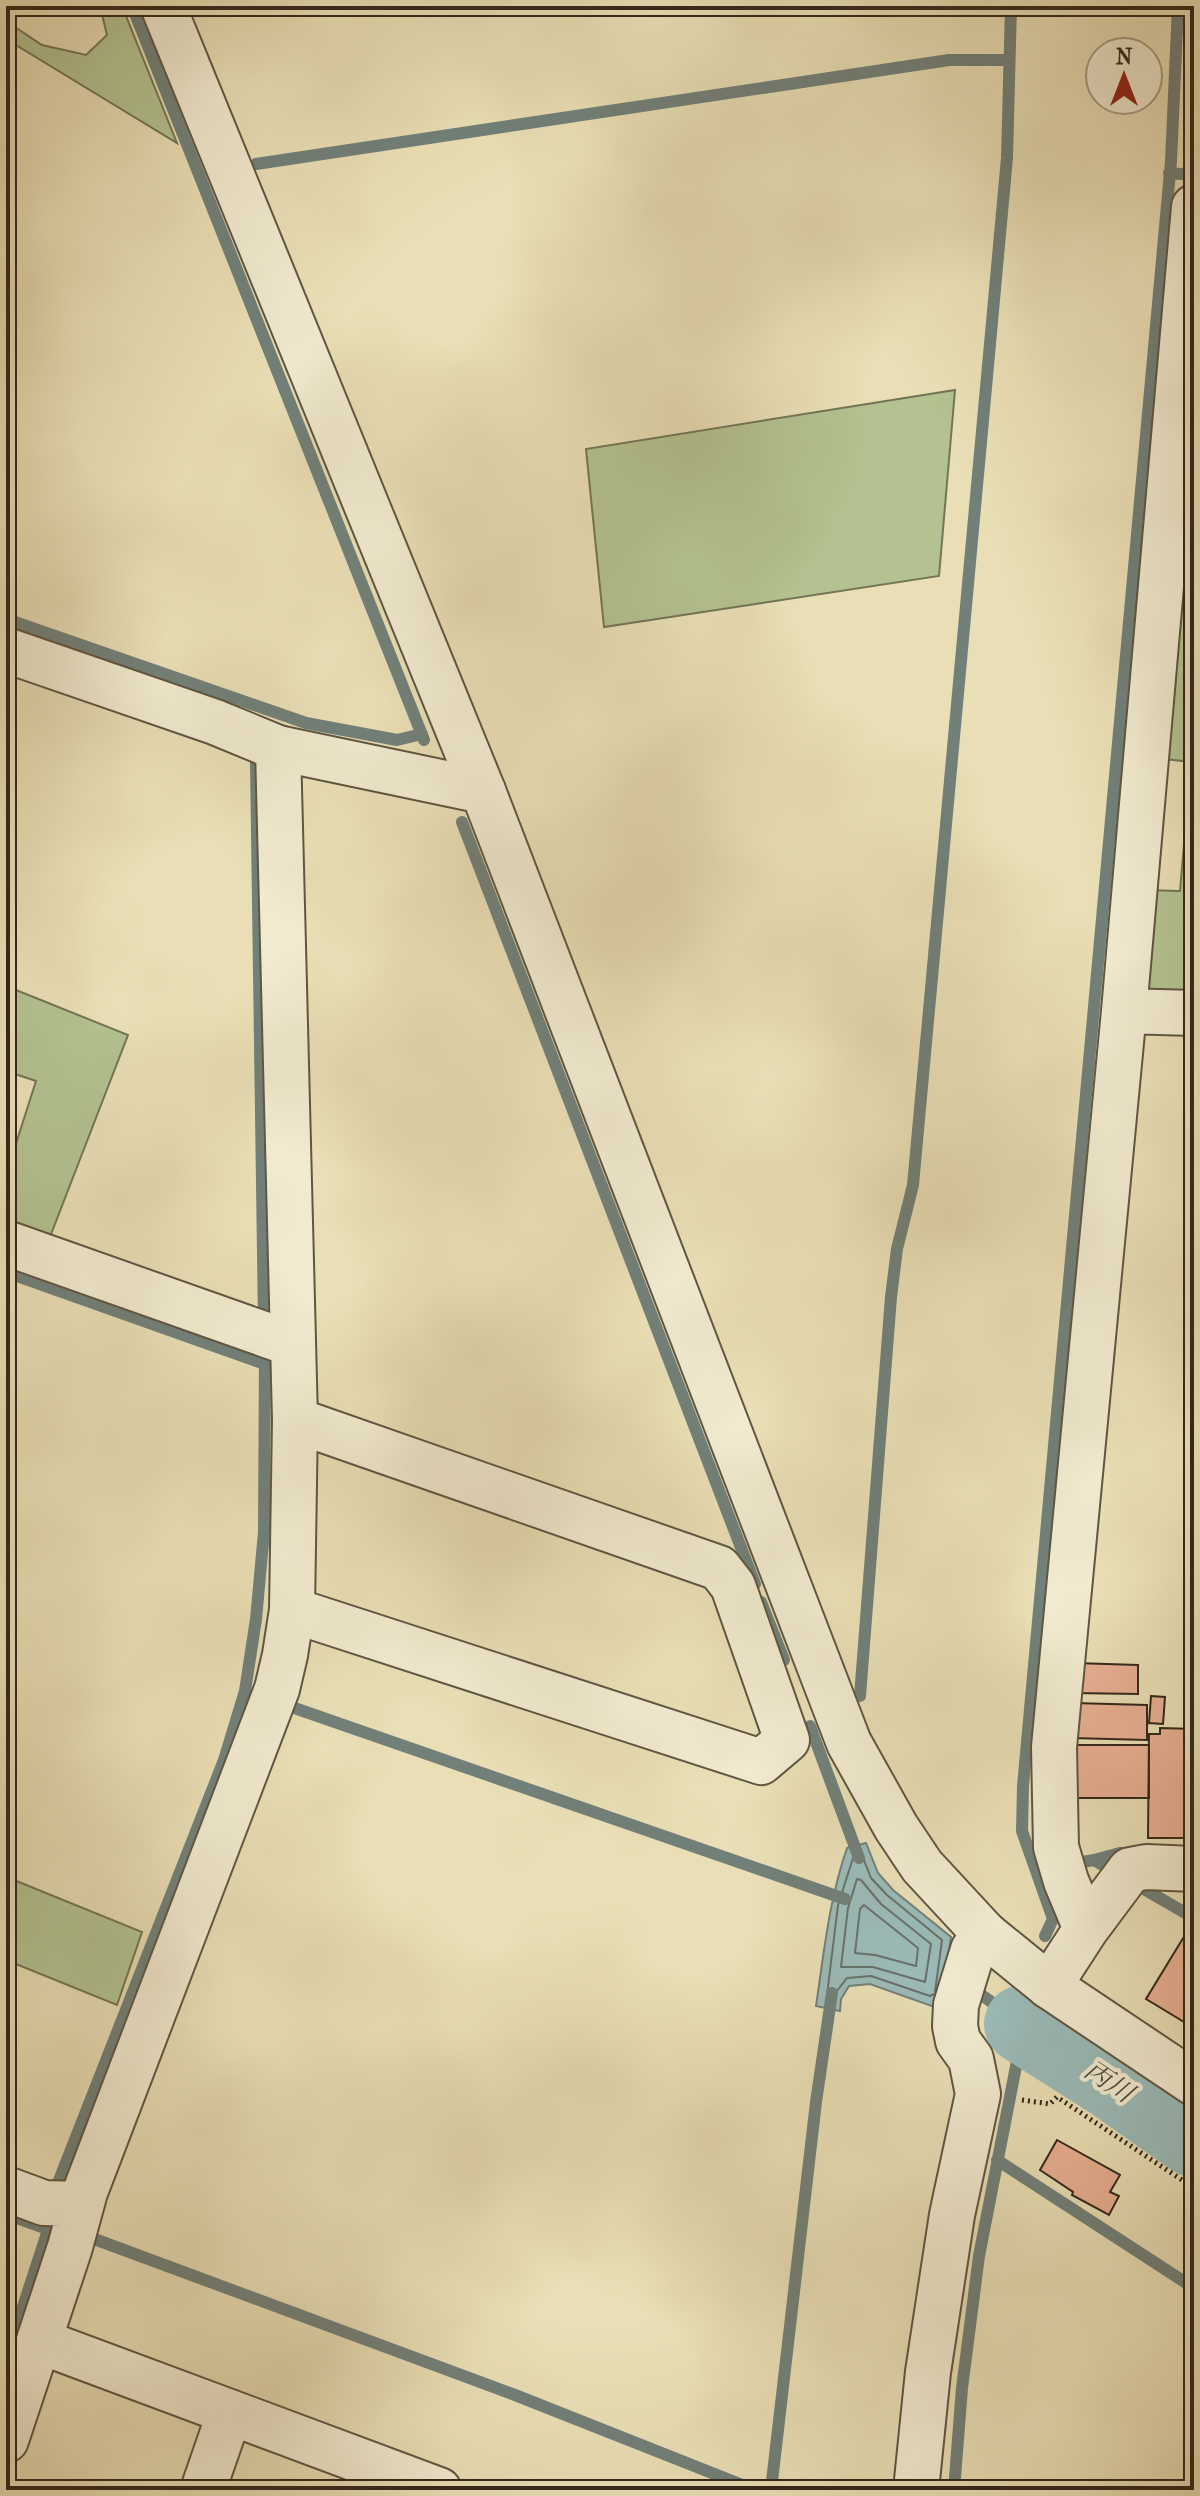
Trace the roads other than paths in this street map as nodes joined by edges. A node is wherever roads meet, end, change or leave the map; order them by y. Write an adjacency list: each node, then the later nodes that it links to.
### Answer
1 (163, 6): 5 (street)
2 (1194, 207): 6 (street)
3 (6, 650): 4 (street)
4 (278, 748): 5 (street); 9 (street)
5 (483, 791): 12 (street)
6 (1124, 1011): 7 (street); 15 (street)
7 (1194, 1013)
8 (6, 1243): 9 (street)
9 (274, 1337): 10 (street)
10 (295, 1420): 11 (street); 13 (street)
11 (292, 1610): 13 (street); 19 (street)
12 (823, 1678): 13 (street); 16 (street)
13 (772, 1695)
14 (1194, 1869): 15 (street)
15 (1086, 1929): 17 (street)
16 (978, 1946): 17 (street); 25 (street)
17 (1049, 1986): 18 (street)
18 (1194, 2083)
19 (58, 2211): 20 (street)
20 (39, 2341): 21 (street); 22 (street)
21 (230, 2412): 23 (street); 24 (street)
22 (6, 2440)
23 (418, 2486)
24 (203, 2490)
25 (916, 2490)

